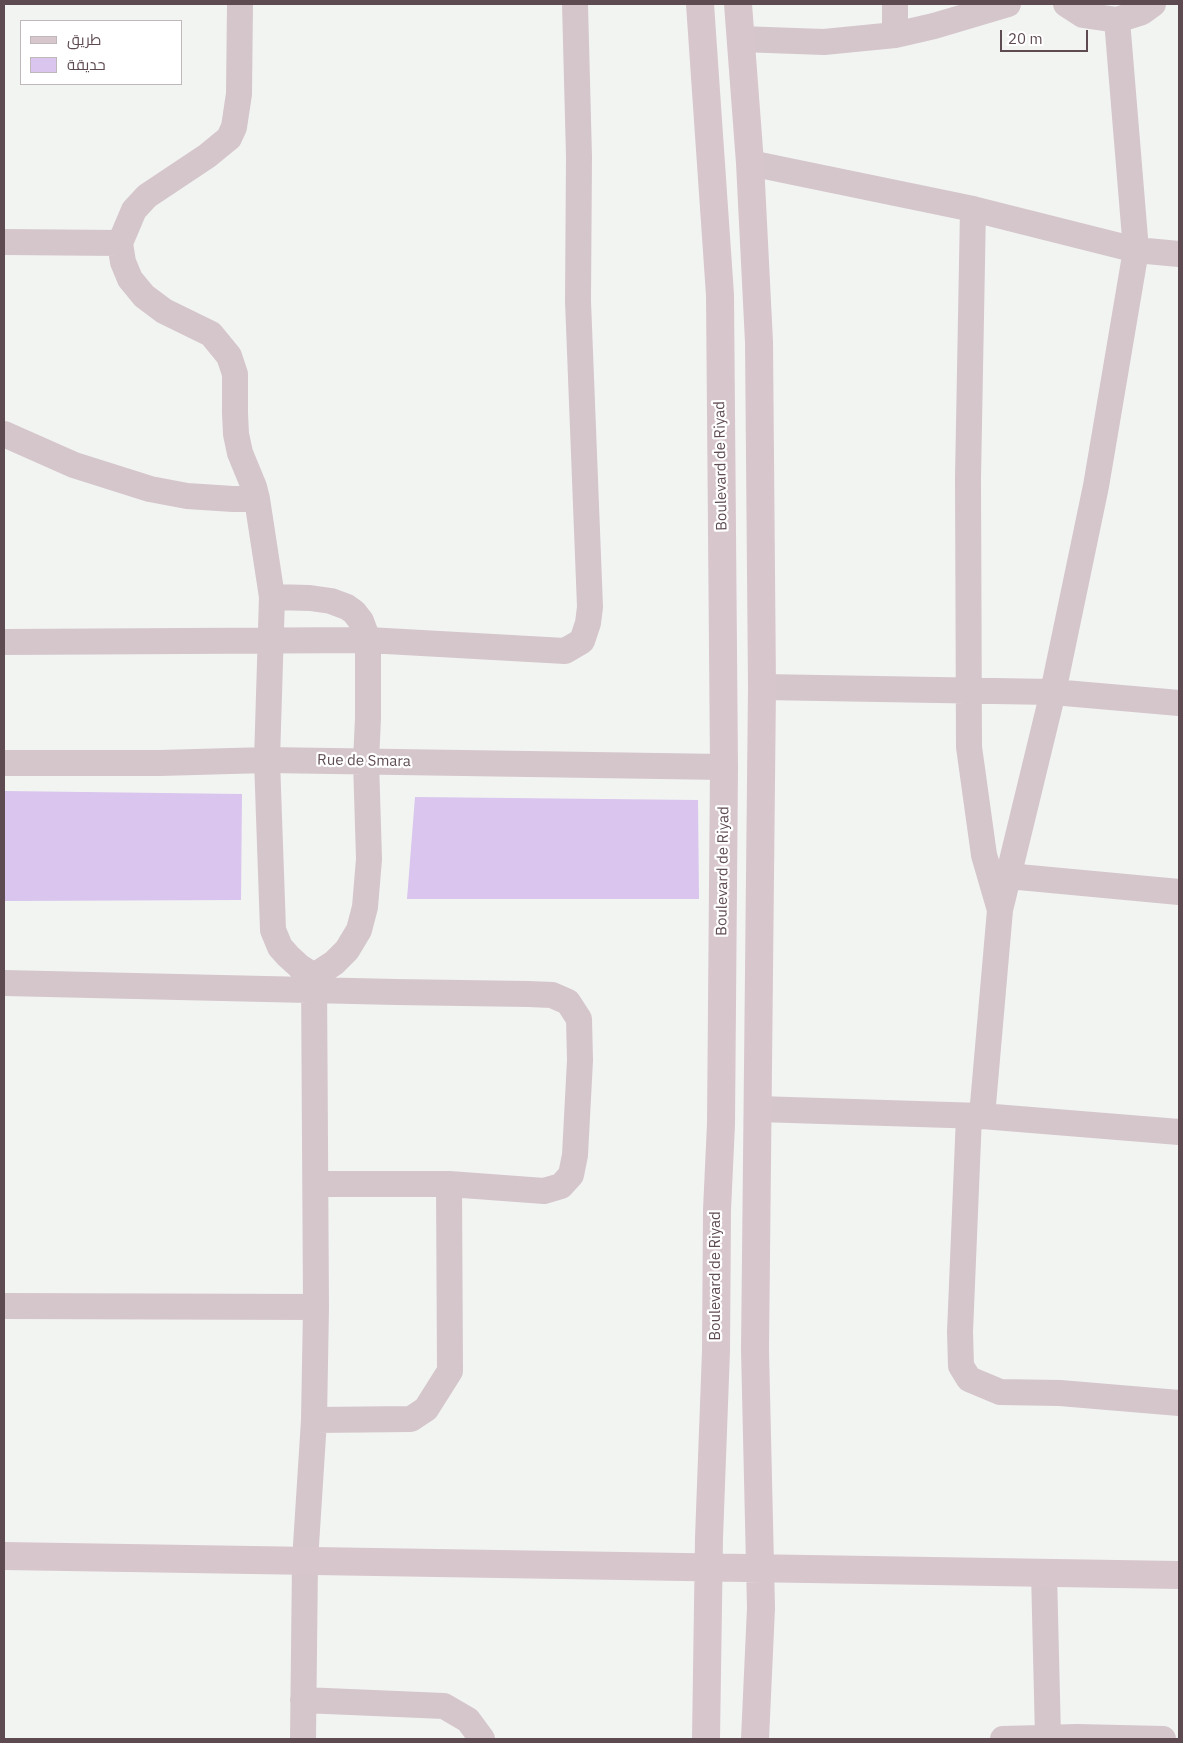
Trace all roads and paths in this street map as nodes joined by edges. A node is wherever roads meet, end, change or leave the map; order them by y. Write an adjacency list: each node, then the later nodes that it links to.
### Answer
1 (240, 4): 15 (street)
2 (575, 4): 21 (street)
3 (700, 4): 31 (main road, Boulevard de Riyad)
4 (738, 4): 11 (main road)
5 (895, 4): 10 (street)
6 (1008, 4): 10 (street)
7 (1066, 4): 9 (street)
8 (1153, 4): 9 (street)
9 (1117, 20): 16 (street)
10 (895, 35): 11 (street)
11 (740, 39): 12 (main road)
12 (750, 163): 13 (street); 24 (main road)
13 (972, 209): 16 (street); 25 (street)
14 (4, 242): 15 (street)
15 (120, 243): 19 (street)
16 (1136, 250): 17 (street); 26 (street)
17 (1179, 254)
18 (4, 434): 19 (street)
19 (257, 499): 20 (street)
20 (272, 597): 21 (street); 23 (street)
21 (368, 640): 23 (street); 29 (street)
22 (4, 642): 23 (street)
23 (270, 642): 28 (street)
24 (762, 687): 25 (street); 37 (main road)
25 (968, 692): 26 (street); 34 (street)
26 (1053, 692): 27 (street); 32 (street)
27 (1179, 703)
28 (267, 760): 29 (street, Rue de Smara); 30 (street, Rue de Smara); 36 (street)
29 (366, 761): 31 (street, Rue de Smara); 36 (street)
30 (4, 763)
31 (724, 767): 48 (main road, Boulevard de Riyad)
32 (1008, 876): 33 (street); 34 (street)
33 (1179, 892)
34 (1000, 910): 38 (street)
35 (4, 983): 36 (street)
36 (314, 983): 40 (street); 41 (street)
37 (758, 1109): 38 (street); 49 (main road)
38 (976, 1116): 39 (street); 44 (street)
39 (1179, 1132)
40 (316, 1184): 41 (street); 43 (street)
41 (449, 1184): 45 (street)
42 (4, 1306): 43 (street)
43 (316, 1308): 45 (street)
44 (1179, 1402)
45 (314, 1420): 47 (street)
46 (4, 1556): 47 (main road)
47 (305, 1561): 48 (main road); 52 (street)
48 (709, 1567): 49 (main road); 56 (main road, Boulevard de Riyad)
49 (760, 1568): 50 (main road); 57 (main road)
50 (1044, 1573): 51 (main road); 53 (street)
51 (1179, 1575)
52 (304, 1700): 54 (street); 55 (street)
53 (1048, 1737): 58 (street); 59 (street)
54 (303, 1739)
55 (482, 1739)
56 (706, 1739)
57 (755, 1739)
58 (1003, 1739)
59 (1163, 1739)

